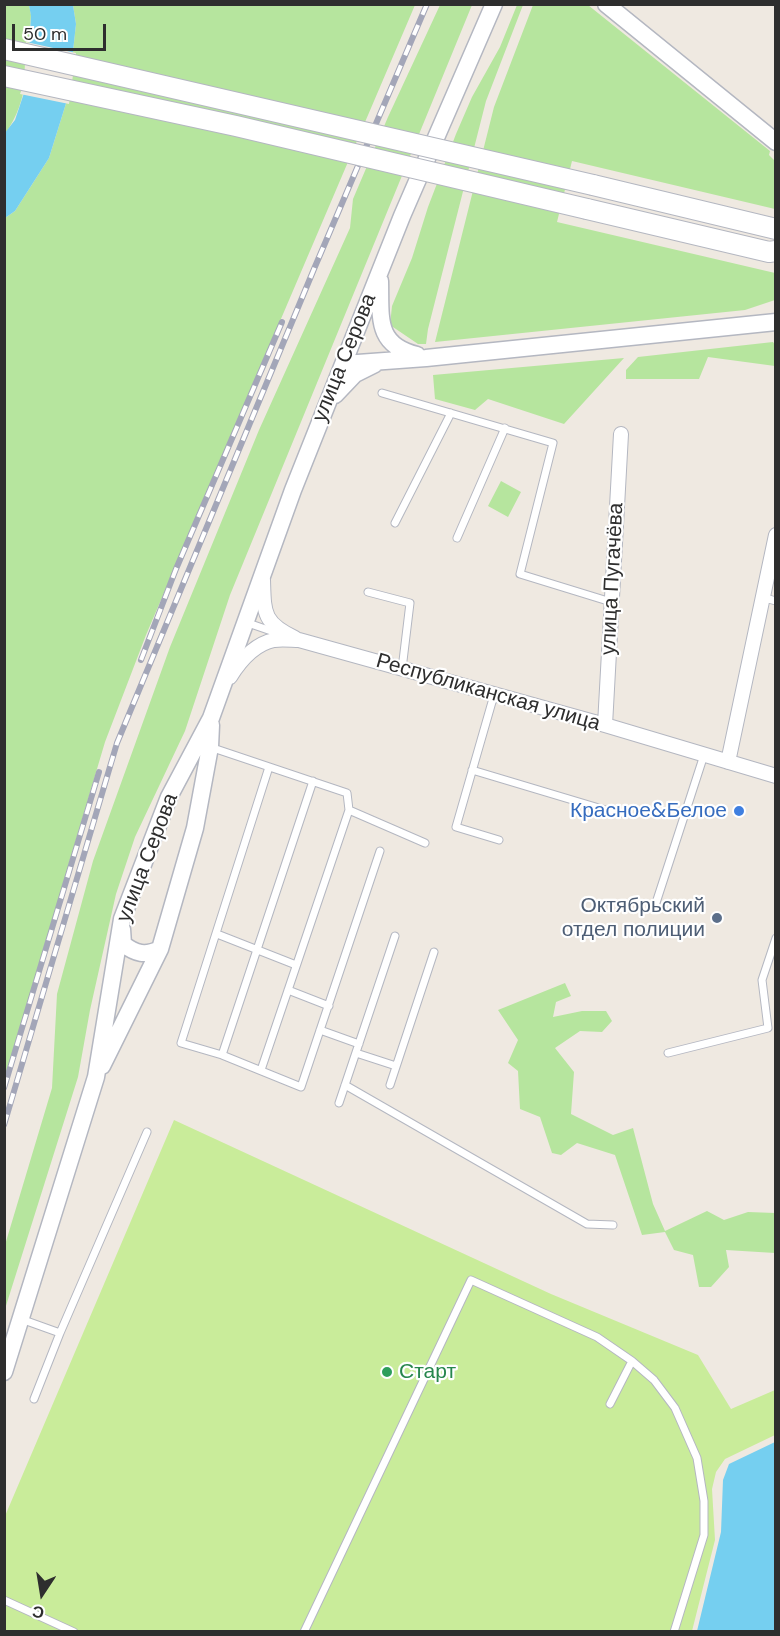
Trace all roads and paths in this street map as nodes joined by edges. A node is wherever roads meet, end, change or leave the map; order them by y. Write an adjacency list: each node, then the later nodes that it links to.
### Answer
1 (494, 4): 8 (street, улица Серова)
2 (606, 4): 5 (street)
3 (4, 49): 6 (main road, bridge)
4 (4, 76): 7 (main road, bridge)
5 (776, 142)
6 (776, 229)
7 (776, 251)
8 (380, 273): 10 (street); 12 (street, улица Серова)
9 (776, 322): 10 (street)
10 (426, 358): 11 (street)
11 (386, 360): 12 (street); 14 (street)
12 (344, 364): 14 (street, улица Серова)
13 (382, 393): 15 (lane)
14 (328, 403): 22 (street, улица Серова)
15 (451, 412): 16 (lane); 18 (lane)
16 (505, 428): 20 (lane); 26 (lane)
17 (621, 434): 26 (street, улица Пугачёва)
18 (395, 523)
19 (776, 535): 21 (street)
20 (456, 538)
21 (773, 556): 24 (street)
22 (263, 573): 27 (street, улица Серова); 28 (street)
23 (368, 592): 29 (lane)
24 (761, 597): 25 (lane); 36 (street)
25 (776, 601)
26 (611, 602): 33 (street, улица Пугачёва)
27 (245, 622): 28 (lane); 30 (street, улица Серова)
28 (299, 640): 29 (street, Республиканская улица); 30 (street, Республиканская улица)
29 (402, 669): 31 (street, Республиканская улица)
30 (220, 693): 32 (street, улица Серова)
31 (494, 695): 33 (street, Республиканская улица); 38 (lane)
32 (212, 718): 34 (street, улица Серова); 47 (street, улица Серова)
33 (605, 725): 35 (street, Республиканская улица)
34 (210, 747): 37 (lane); 51 (street, улица Серова)
35 (704, 755): 36 (street, Республиканская улица); 46 (lane)
36 (728, 762): 39 (street, Республиканская улица)
37 (269, 767): 40 (lane); 48 (lane)
38 (472, 770): 42 (lane); 43 (lane)
39 (776, 776)
40 (313, 781): 41 (lane); 52 (lane)
41 (349, 810): 44 (lane); 54 (lane)
42 (619, 814)
43 (499, 840)
44 (425, 843)
45 (380, 851): 56 (lane)
46 (656, 906)
47 (122, 919): 51 (street); 64 (street, улица Серова)
48 (216, 934): 52 (lane); 61 (lane)
49 (395, 936): 58 (lane)
50 (776, 938): 60 (lane)
51 (160, 949): 64 (street, улица Серова)
52 (258, 950): 54 (lane); 61 (lane)
53 (434, 952): 62 (lane)
54 (296, 965): 55 (lane)
55 (288, 990): 56 (lane); 63 (lane)
56 (329, 1006): 57 (lane)
57 (320, 1030): 58 (lane); 63 (lane)
58 (359, 1044): 59 (lane)
59 (356, 1053): 62 (lane); 66 (lane)
60 (668, 1053)
61 (222, 1055): 63 (lane)
62 (396, 1066): 65 (lane)
63 (261, 1070)
64 (96, 1077): 70 (street, улица Серова)
65 (390, 1084)
66 (345, 1085): 67 (lane); 69 (lane)
67 (339, 1103)
68 (147, 1132): 71 (lane)
69 (612, 1225)
70 (21, 1319): 71 (lane); 73 (street, улица Серова)
71 (60, 1333): 74 (lane)
72 (632, 1361): 75 (lane); 78 (lane); 79 (lane)
73 (4, 1372)
74 (34, 1399)
75 (610, 1404)
76 (4, 1600): 77 (lane)
77 (74, 1632)
78 (304, 1632)
79 (674, 1632)

